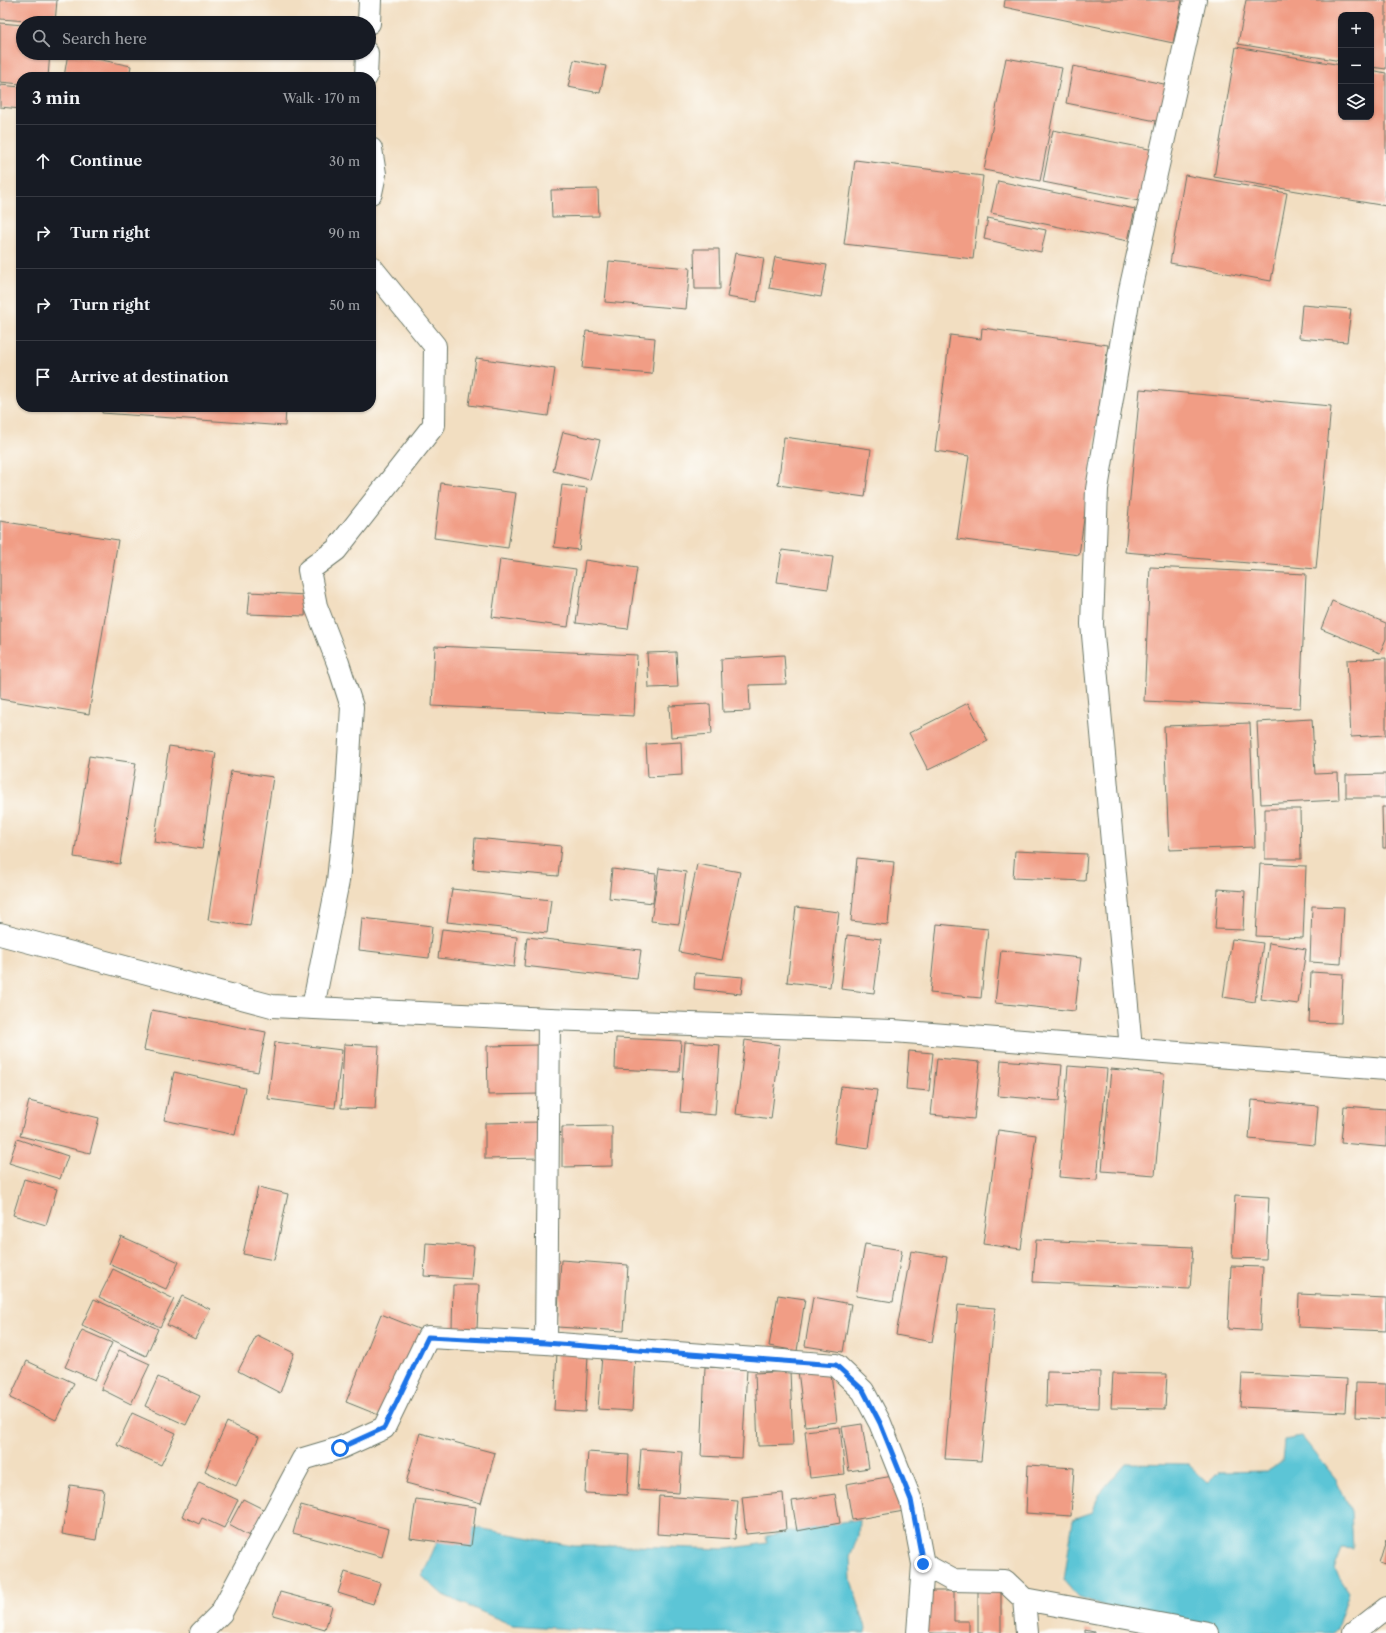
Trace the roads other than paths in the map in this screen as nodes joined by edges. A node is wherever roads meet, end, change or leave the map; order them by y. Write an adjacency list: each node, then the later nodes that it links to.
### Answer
1 (370, 0): 3 (street)
2 (1195, 0): 10 (street)
3 (369, 16)
4 (367, 60): 5 (street)
5 (366, 72)
6 (376, 273): 8 (street)
7 (0, 934): 8 (street)
8 (313, 1007): 9 (street)
9 (549, 1019): 10 (street); 12 (street)
10 (1131, 1049): 11 (street)
11 (1386, 1068)
12 (546, 1343): 13 (street); 16 (street)
13 (923, 1564): 14 (street); 17 (street)
14 (1024, 1599): 18 (street); 19 (street)
15 (1386, 1608): 20 (street)
16 (201, 1633)
17 (918, 1633)
18 (1027, 1633)
19 (1208, 1633)
20 (1354, 1633)

